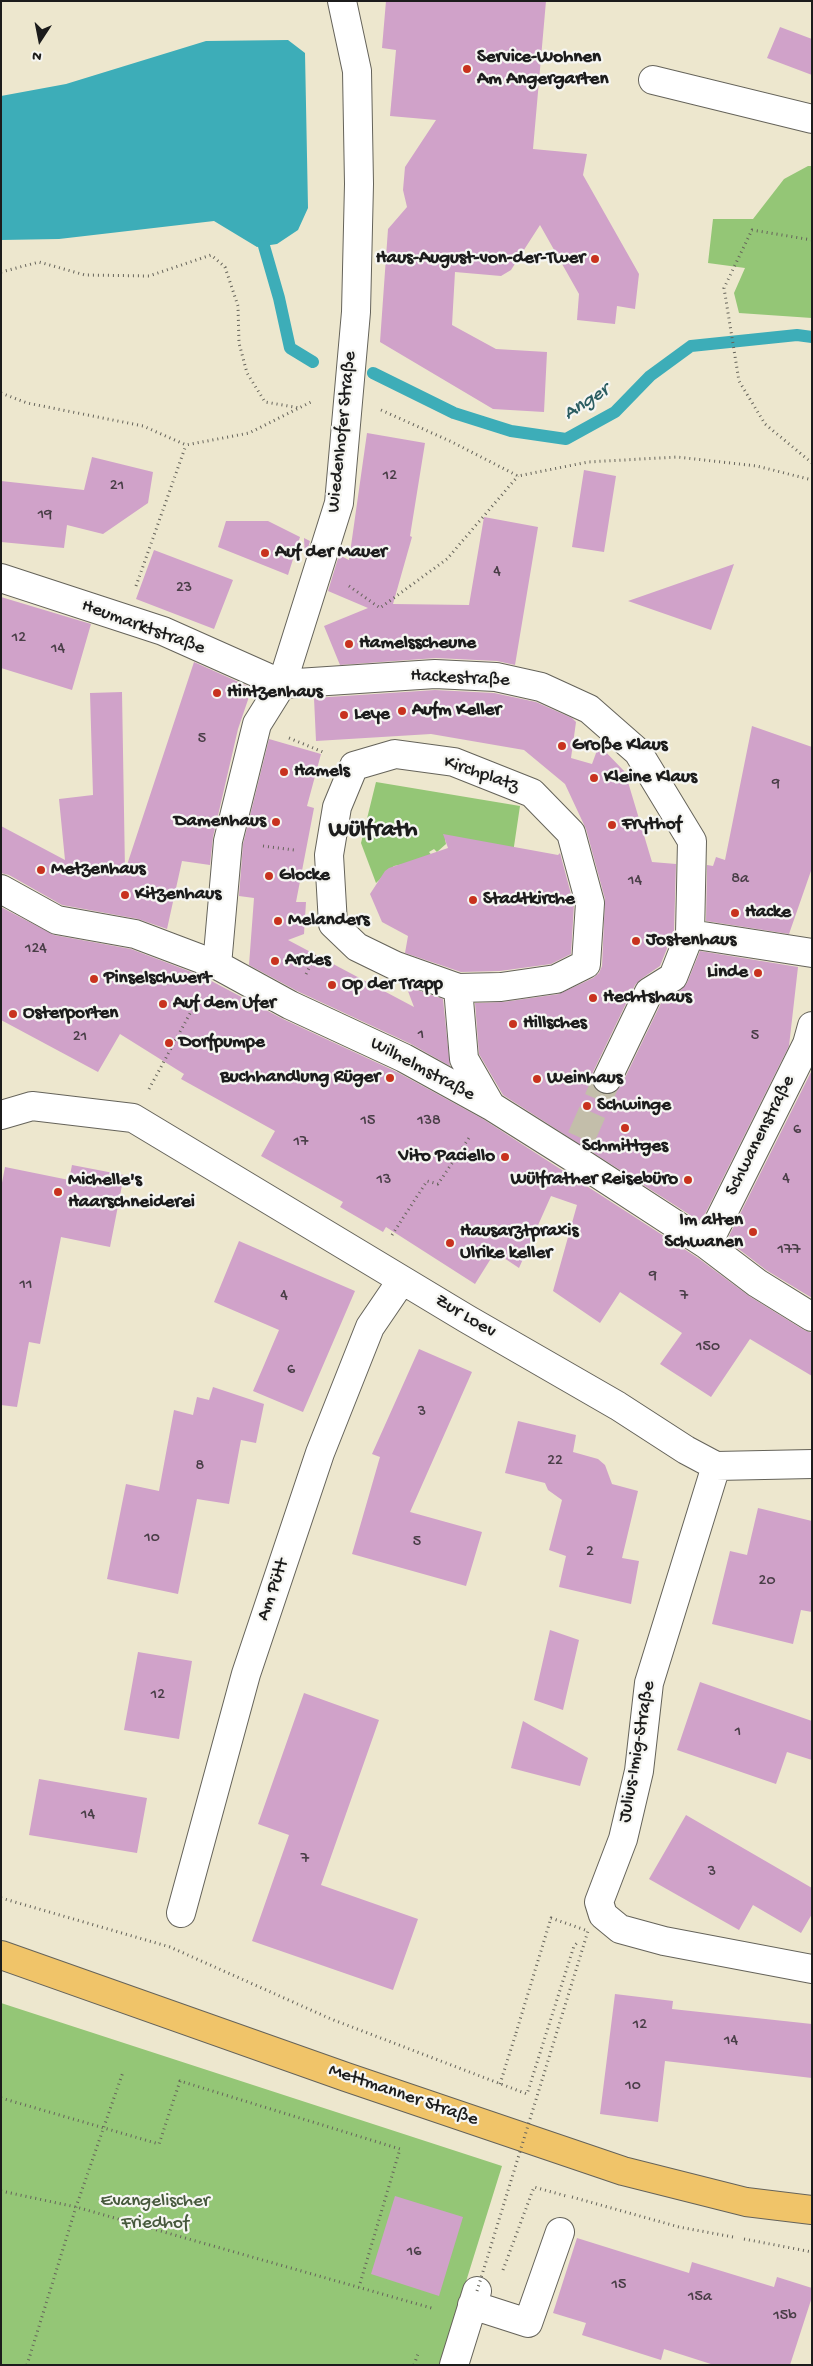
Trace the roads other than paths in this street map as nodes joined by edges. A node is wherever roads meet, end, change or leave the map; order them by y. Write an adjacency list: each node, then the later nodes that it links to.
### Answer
1 (342, 1): 5 (street, Wiedenhofer Straße)
2 (653, 80): 3 (street)
3 (812, 119)
4 (1, 578): 5 (street, Heumarktstraße)
5 (282, 684): 7 (street, Hackestraße); 9 (street, Wiedenhofer Straße)
6 (1, 889): 9 (street, Wilhelmstraße)
7 (690, 934): 8 (street); 12 (street, Hackestraße)
8 (812, 952)
9 (217, 965): 13 (street, Wilhelmstraße)
10 (458, 988): 10 (street, Kirchplatz); 13 (street)
11 (812, 1026): 15 (street, Schwanenstraße)
12 (607, 1079)
13 (491, 1106): 15 (street, Wilhelmstraße)
14 (1, 1115): 16 (street, Zur Loev)
15 (707, 1245): 17 (street, Wilhelmstraße)
16 (402, 1280): 19 (street, Zur Loev); 20 (street, Am Pütt)
17 (812, 1317)
18 (812, 1464): 19 (street, Zur Loev)
19 (716, 1466): 22 (street, Julius-Imig-Straße)
20 (181, 1913)
21 (1, 1955): 23 (main road, Mettmanner Straße)
22 (812, 1969)
23 (812, 2210)
24 (560, 2232): 25 (street)
25 (454, 2365)

